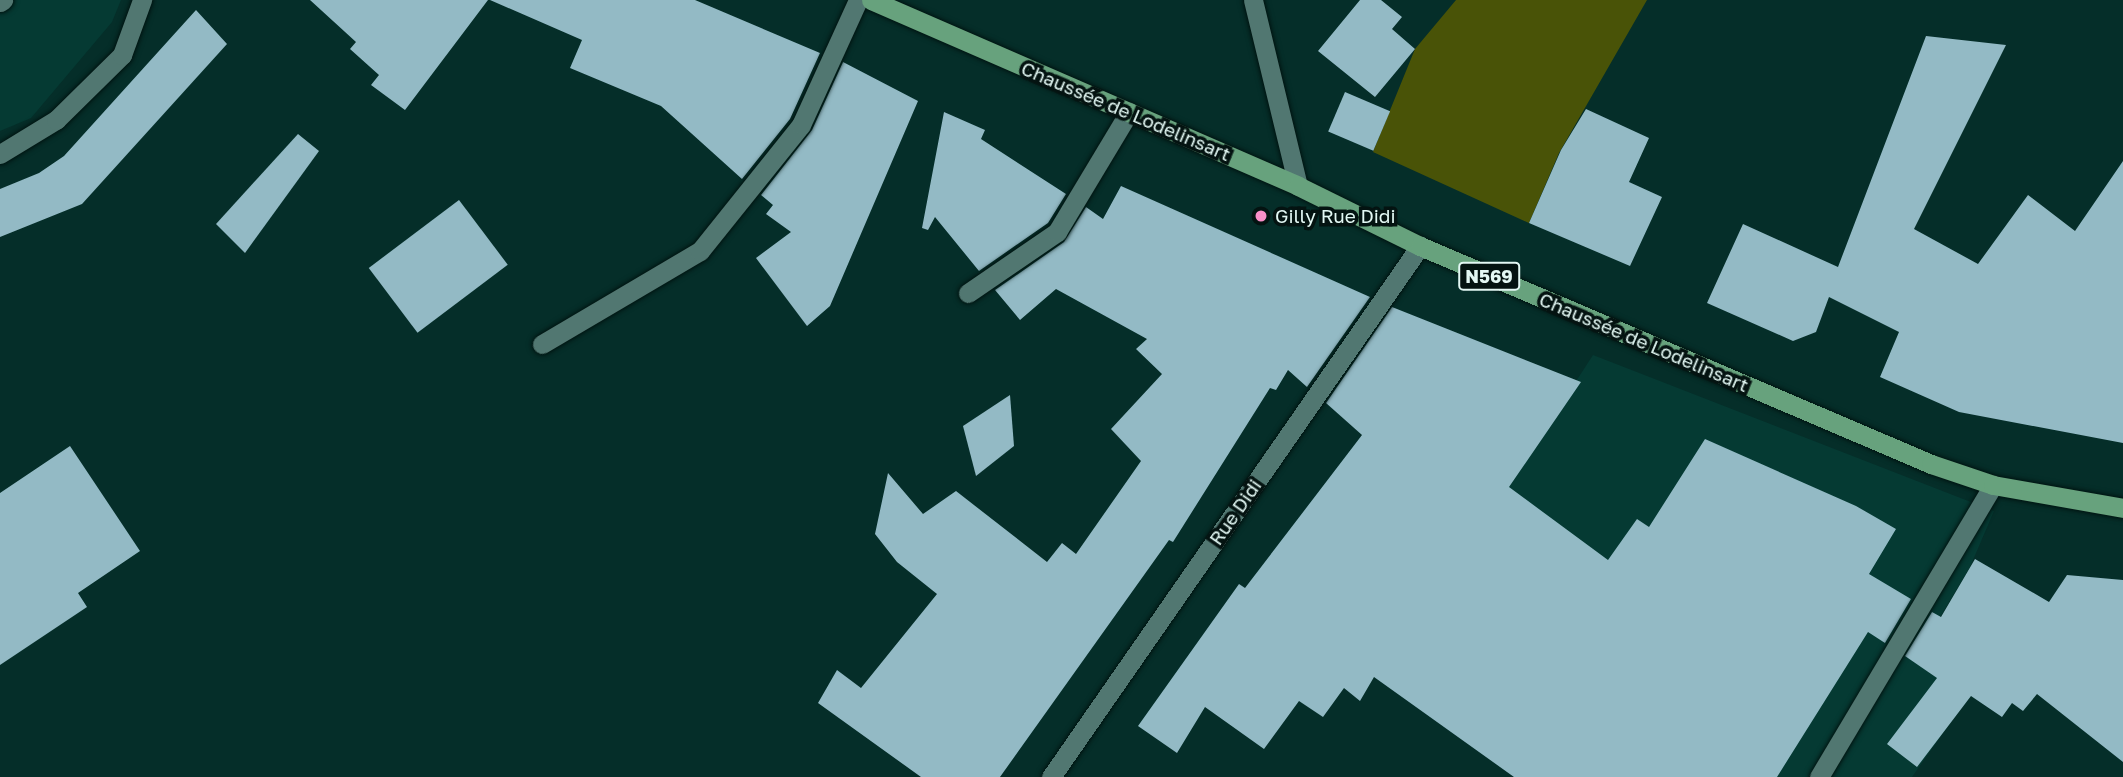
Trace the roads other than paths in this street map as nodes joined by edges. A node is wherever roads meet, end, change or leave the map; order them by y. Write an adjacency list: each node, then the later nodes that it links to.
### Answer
1 (142, 0): 6 (street)
2 (858, 0): 10 (street)
3 (871, 0): 5 (main road, Chaussée de Lodelinsart / N569)
4 (1253, 0): 7 (street)
5 (1129, 112): 7 (main road, Chaussée de Lodelinsart / N569); 9 (street)
6 (0, 154)
7 (1298, 186): 8 (main road, Chaussée de Lodelinsart / N569)
8 (1420, 246): 11 (main road, Chaussée de Lodelinsart / N569); 13 (street, Rue Didi)
9 (968, 293)
10 (542, 344)
11 (1993, 485): 12 (main road, Chaussée de Lodelinsart / N569); 14 (street)
12 (2123, 508)
13 (1051, 777)
14 (1819, 777)

